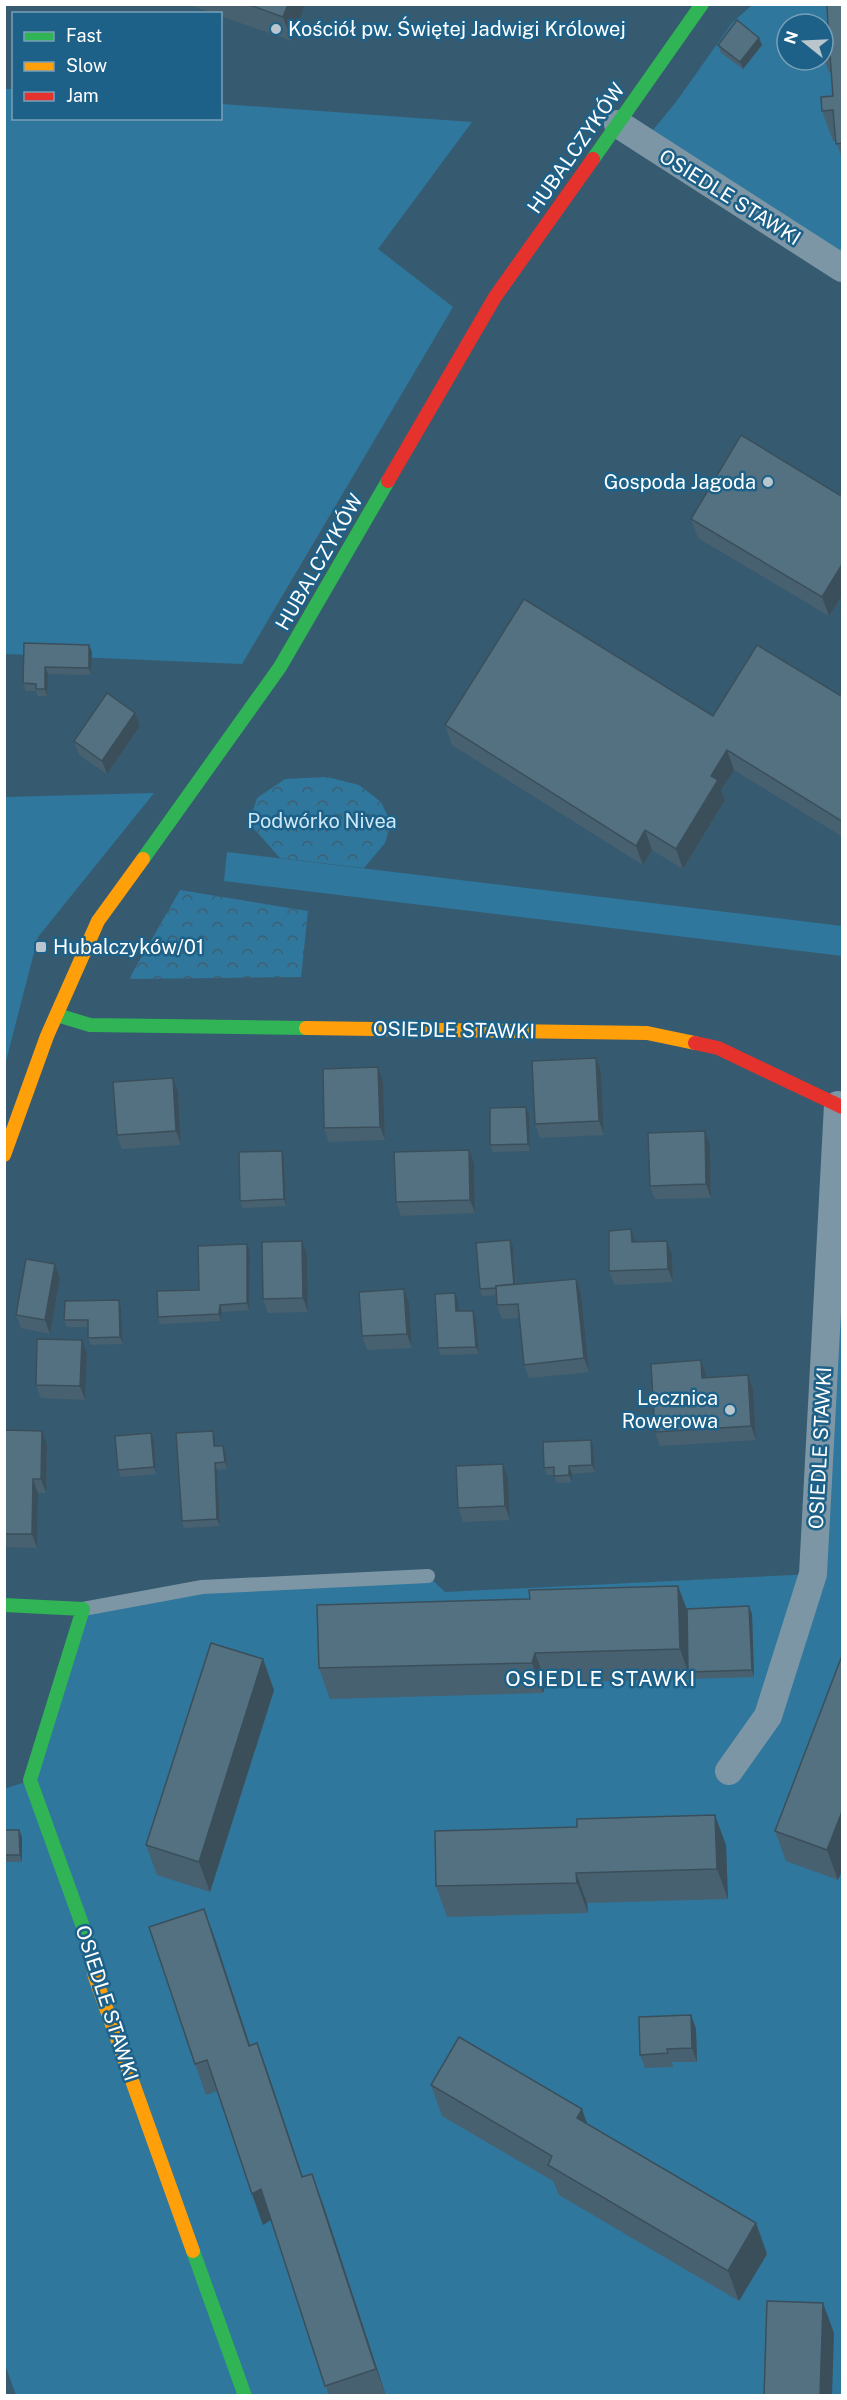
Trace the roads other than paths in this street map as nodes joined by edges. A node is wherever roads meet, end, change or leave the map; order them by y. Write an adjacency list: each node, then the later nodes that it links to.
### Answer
1 (702, 4): 2 (street, HUBALCZYKÓW)
2 (618, 124): 3 (street, OSIEDLE STAWKI); 4 (street, HUBALCZYKÓW)
3 (843, 268)
4 (57, 1015): 5 (street, OSIEDLE STAWKI); 6 (street, HUBALCZYKÓW)
5 (840, 1106): 10 (street, OSIEDLE STAWKI)
6 (4, 1155)
7 (428, 1576): 9 (lane)
8 (4, 1605): 9 (street)
9 (82, 1609): 11 (street, OSIEDLE STAWKI)
10 (729, 1771)
11 (245, 2396)

